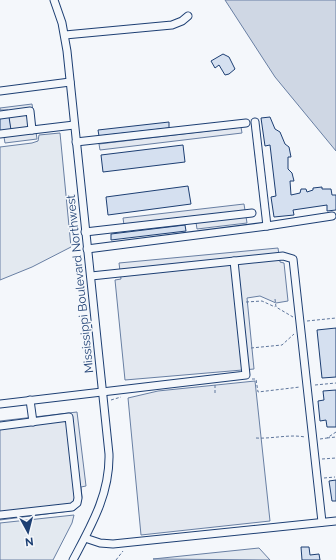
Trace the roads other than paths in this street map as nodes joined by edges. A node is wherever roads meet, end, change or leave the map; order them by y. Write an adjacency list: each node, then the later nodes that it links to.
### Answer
1 (54, 0): 3 (street, Mississippi Boulevard Northwest)
2 (188, 16): 3 (street)
3 (65, 36): 4 (street, Mississippi Boulevard Northwest)
4 (70, 82): 5 (street); 9 (street, Mississippi Boulevard Northwest)
5 (0, 90)
6 (0, 115): 10 (street)
7 (255, 122): 15 (street)
8 (246, 123): 12 (street)
9 (74, 125): 10 (street); 12 (street, Mississippi Boulevard Northwest)
10 (32, 130): 11 (street)
11 (0, 134)
12 (76, 142): 16 (street, Mississippi Boulevard Northwest)
13 (252, 213): 16 (street)
14 (332, 216): 15 (street)
15 (267, 226): 17 (street)
16 (85, 232): 17 (street, Mississippi Boulevard Northwest)
17 (87, 249): 19 (street, Mississippi Boulevard Northwest)
18 (234, 261): 19 (street); 20 (street); 27 (street)
19 (91, 276): 20 (street, Mississippi Boulevard Northwest)
20 (102, 391): 21 (street); 28 (street, Mississippi Boulevard Northwest)
21 (30, 400): 22 (street); 23 (street)
22 (0, 404)
23 (33, 422): 24 (street); 25 (street)
24 (0, 426)
25 (0, 515)
26 (336, 521): 27 (street)
27 (322, 522): 28 (street)
28 (85, 538): 29 (street, Mississippi Boulevard Northwest)
29 (73, 560)

